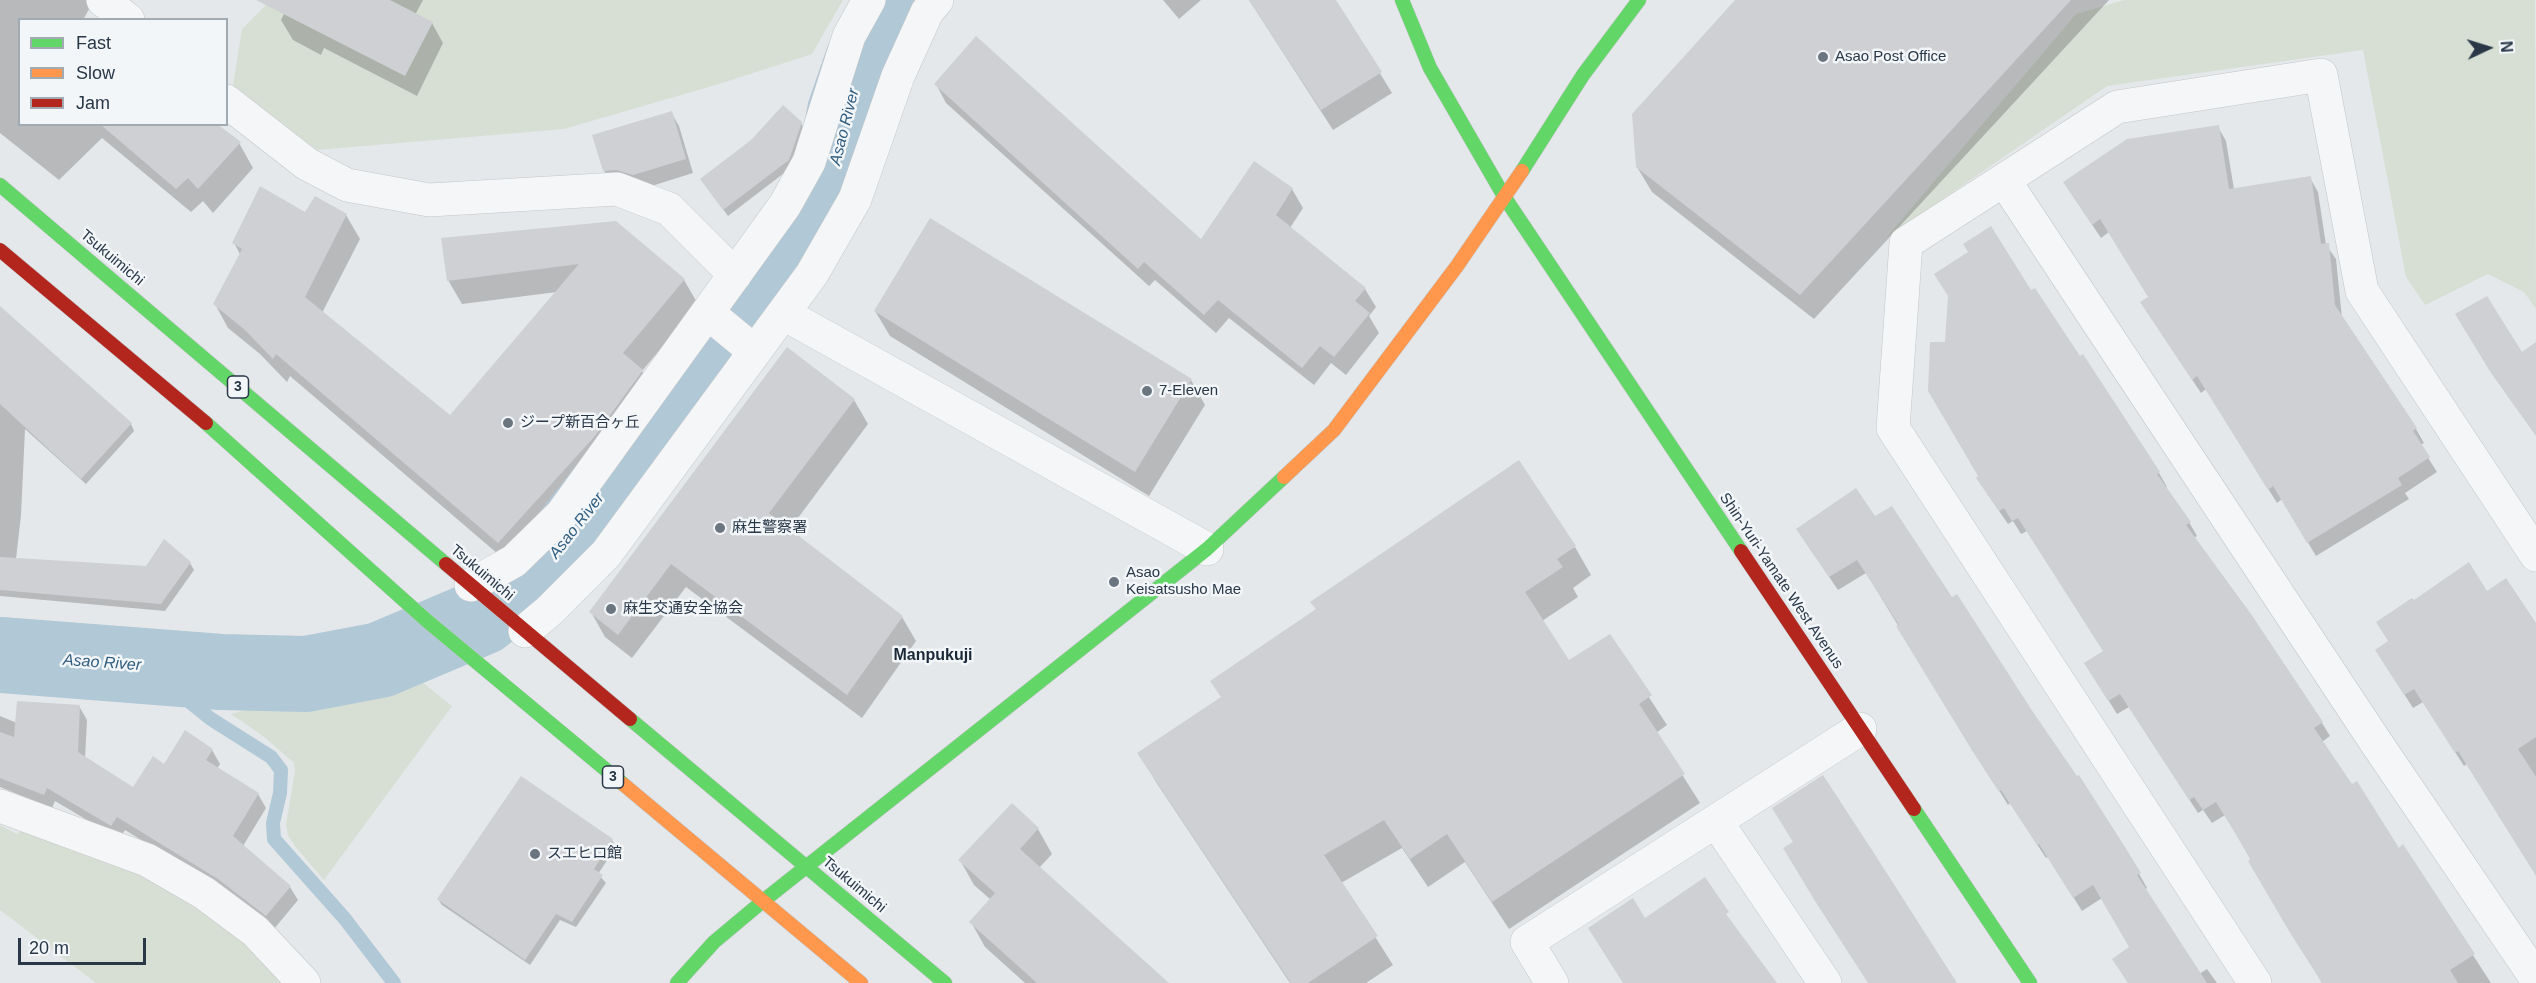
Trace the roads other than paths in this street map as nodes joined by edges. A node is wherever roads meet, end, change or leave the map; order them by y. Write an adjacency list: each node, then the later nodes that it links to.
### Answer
1 (103, 0): 6 (street)
2 (869, 0): 12 (street)
3 (937, 0): 13 (street)
4 (1402, 0): 10 (street, Shin-Yuri-Yamate West Avenus)
5 (1639, 0): 10 (street)
6 (126, 18)
7 (228, 103): 12 (street)
8 (2004, 180): 17 (street); 25 (street); 33 (street)
9 (0, 185): 18 (street, Tsukuimichi / 3)
10 (1505, 198): 16 (street); 20 (street, Shin-Yuri-Yamate West Avenus)
11 (0, 250): 24 (street, 3)
12 (735, 275): 14 (street)
13 (784, 314): 15 (street); 16 (street)
14 (712, 316): 15 (street); 18 (street)
15 (750, 347): 19 (street)
16 (1207, 549): 23 (street)
17 (2536, 555)
18 (473, 587): 19 (street, Tsukuimichi / 3)
19 (519, 625): 23 (street, Tsukuimichi / 3)
20 (1860, 729): 22 (street); 32 (street, Shin-Yuri-Yamate West Avenus)
21 (0, 806): 26 (street)
22 (1716, 821): 30 (street); 31 (street)
23 (806, 866): 24 (street); 29 (street, Tsukuimichi / 3)
24 (763, 901): 27 (street); 28 (street, 3)
25 (2536, 978)
26 (304, 983)
27 (677, 983)
28 (861, 983)
29 (945, 983)
30 (1552, 983)
31 (1825, 983)
32 (2030, 983)
33 (2255, 983)

